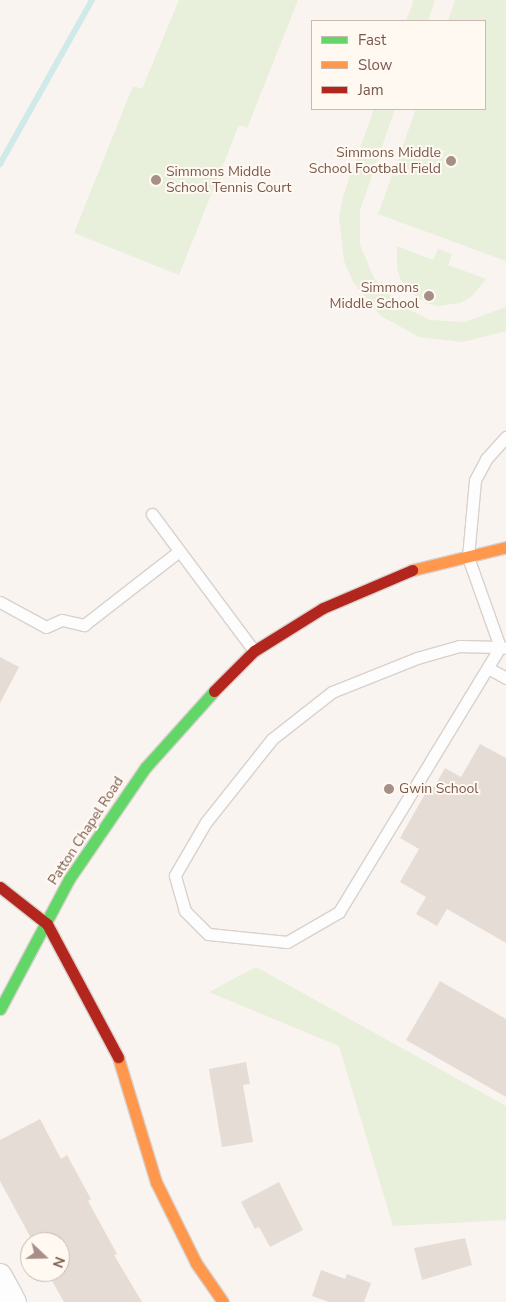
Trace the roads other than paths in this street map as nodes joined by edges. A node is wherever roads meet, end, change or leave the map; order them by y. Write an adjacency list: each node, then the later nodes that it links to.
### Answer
1 (506, 437): 5 (lane)
2 (152, 514): 4 (lane)
3 (506, 547): 5 (street, Patton Chapel Road)
4 (179, 550): 6 (lane); 8 (lane)
5 (468, 557): 7 (lane); 8 (street, Patton Chapel Road)
6 (0, 602)
7 (503, 648): 9 (lane); 9 (lane)
8 (254, 651): 12 (street, Patton Chapel Road)
9 (488, 668): 10 (lane)
10 (506, 678)
11 (0, 887): 12 (street)
12 (46, 924): 13 (street, Patton Chapel Road); 14 (street)
13 (0, 1009)
14 (222, 1302)

